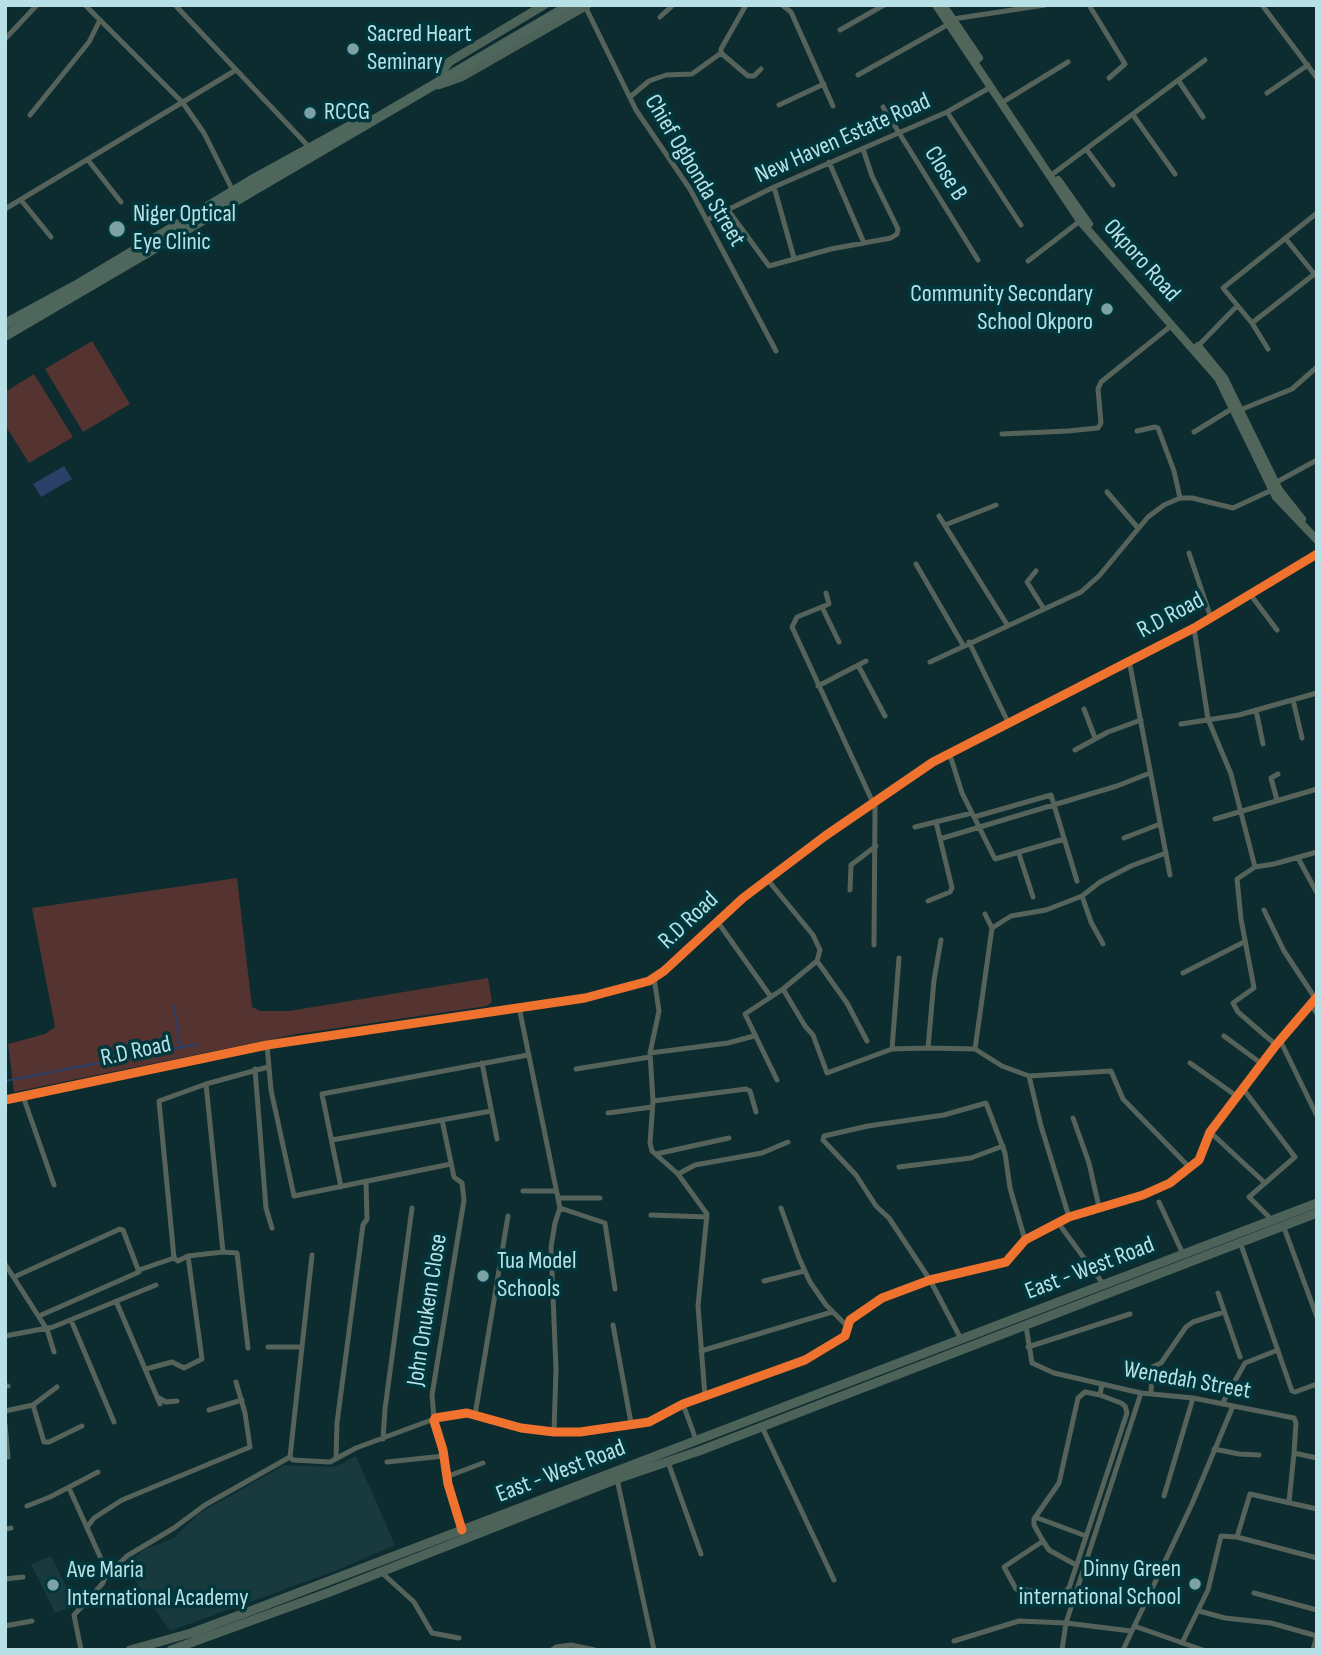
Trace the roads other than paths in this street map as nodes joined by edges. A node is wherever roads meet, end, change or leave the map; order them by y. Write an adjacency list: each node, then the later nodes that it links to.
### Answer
1 (37, 5): 22 (street)
2 (85, 5): 19 (street)
3 (175, 5): 29 (street)
4 (557, 5): 23 (highway)
5 (570, 5): 23 (highway)
6 (673, 5): 18 (street)
7 (746, 5): 24 (street)
8 (782, 5): 35 (street)
9 (884, 5): 21 (street)
10 (936, 5): 20 (main road, Okporo Road)
11 (943, 5): 20 (main road, Okporo Road)
12 (1045, 5): 17 (street)
13 (1089, 5): 32 (street)
14 (1262, 5): 27 (street)
15 (541, 6): 30 (main road)
16 (586, 6): 37 (main road); 39 (street, Chief Ogbonda Street)
17 (1009, 7): 20 (street)
18 (660, 17)
19 (100, 20): 41 (street); 46 (street)
20 (951, 22): 31 (street); 36 (main road, Okporo Road); 40 (main road, Okporo Road)
21 (840, 30)
22 (5, 39)
23 (483, 52): 30 (highway); 37 (highway)
24 (722, 53): 28 (street); 39 (street)
25 (1205, 60): 34 (street)
26 (1068, 62): 40 (street)
27 (1308, 65): 33 (street); 38 (street)
28 (761, 69)
29 (236, 70): 41 (street); 50 (street)
30 (440, 74): 50 (highway)
31 (858, 75)
32 (1109, 78)
33 (1317, 78)
34 (1178, 80): 47 (street); 48 (street)
35 (824, 84): 42 (street); 43 (street)
36 (992, 87): 45 (street, New Haven Estate Road); 66 (main road, Okporo Road)
37 (421, 93): 59 (highway)
38 (1266, 93)
39 (629, 97): 65 (street, Chief Ogbonda Street)
40 (1006, 100): 55 (main road, Okporo Road)
41 (183, 103): 53 (street); 59 (street)
42 (779, 105)
43 (834, 106)
44 (883, 107): 49 (street, Close B)
45 (947, 112): 49 (street, New Haven Estate Road); 67 (street)
46 (30, 115)
47 (1133, 115): 52 (street); 56 (street)
48 (1203, 117)
49 (899, 134): 51 (street, New Haven Estate Road); 72 (street, Close B)
50 (310, 148): 59 (highway)
51 (863, 149): 54 (street, New Haven Estate Road); 70 (street)
52 (1086, 149): 55 (street); 57 (street)
53 (88, 160): 60 (street); 61 (street)
54 (829, 163): 58 (street, New Haven Estate Road); 70 (street)
55 (1054, 173): 79 (main road, Okporo Road)
56 (1175, 174)
57 (1113, 185)
58 (774, 187): 63 (street, New Haven Estate Road); 71 (street)
59 (235, 196): 78 (highway)
60 (21, 200): 62 (street); 68 (street)
61 (121, 202)
62 (5, 209)
63 (728, 210): 65 (street, New Haven Estate Road); 71 (street)
64 (1317, 212): 69 (street)
65 (707, 220): 81 (street, Chief Ogbonda Street)
66 (1080, 221): 73 (street); 77 (main road, Okporo Road)
67 (1021, 225)
68 (51, 237)
69 (1285, 238): 74 (street); 75 (street)
70 (864, 243): 71 (street)
71 (793, 258)
72 (978, 260)
73 (1028, 261)
74 (1316, 274): 76 (street)
75 (1237, 306): 76 (street); 79 (street)
76 (1252, 323): 80 (street)
77 (1172, 325): 83 (main road, Okporo Road); 86 (street)
78 (7, 327)
79 (1198, 346): 83 (main road, Okporo Road)
80 (1268, 349)
81 (776, 351)
82 (1317, 367): 83 (street)
83 (1237, 409): 85 (street); 88 (main road, Okporo Road)
84 (1137, 431): 90 (street)
85 (1194, 432)
86 (1002, 434)
87 (1317, 460): 88 (street)
88 (1274, 486): 90 (street); 95 (main road, Okporo Road); 96 (main road, Okporo Road)
89 (1107, 492): 94 (street)
90 (1180, 498): 94 (street)
91 (996, 505): 93 (street)
92 (939, 516): 93 (street)
93 (945, 525): 106 (street)
94 (1138, 528): 104 (street)
95 (1317, 534)
96 (1317, 540)
97 (1189, 553): 105 (street)
98 (1317, 554): 102 (street, R.D Road)
99 (916, 564): 110 (street)
100 (1036, 571): 104 (street)
101 (826, 593): 103 (street)
102 (1251, 594): 105 (street, R.D Road); 108 (street)
103 (822, 607): 109 (street); 115 (street)
104 (1044, 608): 106 (street)
105 (1212, 618): 107 (street, R.D Road)
106 (1007, 626): 110 (street)
107 (1194, 628): 111 (street, R.D Road); 121 (street)
108 (1277, 630)
109 (839, 642)
110 (966, 644): 113 (street); 123 (street)
111 (1129, 660): 122 (street); 123 (street, R.D Road)
112 (866, 661): 114 (street)
113 (930, 662)
114 (858, 665): 115 (street); 120 (street)
115 (818, 685): 134 (street)
116 (1317, 693): 117 (street)
117 (1293, 700): 119 (street); 126 (street)
118 (1084, 709): 125 (street)
119 (1256, 710): 121 (street); 127 (street)
120 (885, 716)
121 (1208, 719): 124 (street); 135 (street)
122 (1141, 720): 125 (street); 130 (street)
123 (1009, 722): 129 (street, R.D Road)
124 (1181, 724)
125 (1095, 738): 128 (street)
126 (1303, 738)
127 (1263, 744)
128 (1075, 750)
129 (949, 752): 134 (street, R.D Road); 136 (street)
130 (1150, 773): 139 (street); 141 (street)
131 (1278, 774): 133 (street)
132 (1317, 789): 133 (street)
133 (1277, 800): 135 (street)
134 (874, 802): 144 (street); 151 (street, R.D Road)
135 (1241, 811): 137 (street); 149 (street)
136 (973, 815): 138 (street); 143 (street); 146 (street)
137 (1215, 819)
138 (936, 822): 140 (street); 157 (street)
139 (1160, 824): 142 (street); 147 (street)
140 (915, 827)
141 (943, 838)
142 (1124, 838)
143 (1065, 839): 146 (street); 152 (street)
144 (876, 846): 153 (street); 165 (street)
145 (1317, 852): 148 (street)
146 (1019, 853): 156 (street)
147 (1166, 853): 150 (street); 155 (street)
148 (1298, 858): 149 (street); 154 (street)
149 (1255, 867): 163 (street)
150 (1170, 875)
151 (767, 879): 160 (street, R.D Road); 167 (street)
152 (1077, 881)
153 (850, 890)
154 (1317, 893)
155 (1082, 896): 161 (street); 164 (street)
156 (1033, 897)
157 (928, 901)
158 (1264, 910): 172 (street)
159 (985, 914): 161 (street)
160 (717, 921): 169 (street, R.D Road); 171 (street)
161 (992, 928): 182 (street)
162 (942, 940): 180 (street)
163 (1244, 942): 168 (street); 178 (street)
164 (1103, 944)
165 (874, 945)
166 (899, 958): 181 (street)
167 (817, 961): 170 (street); 177 (street)
168 (1183, 973)
169 (654, 978): 173 (street, R.D Road); 184 (street)
170 (783, 989): 171 (street); 181 (street)
171 (771, 997): 175 (street)
172 (1314, 999): 174 (street); 178 (street)
173 (519, 1007): 179 (street, R.D Road); 183 (street)
174 (1317, 1014)
175 (754, 1036): 184 (street); 192 (street)
176 (1224, 1036): 187 (street)
177 (867, 1041)
178 (1278, 1042): 187 (street); 202 (street)
179 (267, 1045): 188 (street); 195 (street, R.D Road)
180 (928, 1048): 181 (street); 182 (street)
181 (891, 1049)
182 (975, 1049): 191 (street)
183 (528, 1055): 185 (street); 221 (street)
184 (650, 1055): 190 (street); 198 (street)
185 (482, 1063): 199 (street); 208 (street)
186 (1190, 1063): 196 (street)
187 (1262, 1064): 194 (street)
188 (268, 1067): 189 (street); 219 (street)
189 (255, 1069): 193 (street); 238 (street)
190 (576, 1069)
191 (1029, 1076): 214 (street); 233 (street)
192 (777, 1080)
193 (206, 1084): 241 (street); 245 (street)
194 (1244, 1090): 196 (street); 217 (street)
195 (23, 1096): 197 (street, R.D Road); 218 (street)
196 (1238, 1097): 205 (street)
197 (5, 1100)
198 (653, 1104): 200 (street); 201 (street); 211 (street)
199 (491, 1111): 204 (street); 207 (street)
200 (756, 1112)
201 (608, 1113)
202 (1317, 1116)
203 (1073, 1118): 226 (street)
204 (442, 1120): 208 (street); 212 (street)
205 (1210, 1132): 214 (street); 217 (street)
206 (729, 1138): 211 (street)
207 (497, 1139)
208 (332, 1140): 219 (street)
209 (788, 1143): 215 (street)
210 (1003, 1146): 213 (street); 239 (street); 250 (street)
211 (656, 1154): 215 (street)
212 (451, 1164): 216 (street); 300 (street, John Onukem Close)
213 (900, 1167)
214 (1190, 1168): 226 (street)
215 (678, 1174): 232 (street)
216 (366, 1182): 219 (street); 316 (street)
217 (1265, 1183): 235 (street)
218 (54, 1185)
219 (341, 1187)
220 (523, 1191): 221 (street)
221 (556, 1191): 222 (street)
222 (558, 1198): 223 (street); 228 (street)
223 (600, 1198)
224 (1159, 1202): 242 (street)
225 (1317, 1203): 235 (main road, East - West Road)
226 (1099, 1207): 233 (street)
227 (412, 1208): 307 (street)
228 (560, 1208): 254 (street); 306 (street)
229 (781, 1208): 248 (street)
230 (1317, 1213): 237 (main road, East - West Road)
231 (651, 1215): 232 (street)
232 (707, 1217): 274 (street)
233 (1069, 1217): 236 (street)
234 (507, 1219): 299 (street)
235 (1272, 1220): 242 (main road, East - West Road)
236 (1059, 1224): 239 (street); 253 (street)
237 (1283, 1225): 240 (main road, East - West Road); 261 (street)
238 (272, 1228)
239 (1025, 1240): 250 (street)
240 (1240, 1241): 264 (main road, East - West Road); 273 (street)
241 (223, 1252): 244 (street); 271 (street)
242 (1183, 1254): 253 (main road, East - West Road)
243 (312, 1255): 269 (street)
244 (188, 1256): 245 (street); 277 (street)
245 (174, 1258): 247 (street)
246 (5, 1264): 249 (street)
247 (139, 1270): 249 (street); 260 (street)
248 (804, 1271): 251 (street); 257 (street)
249 (10, 1276): 260 (street)
250 (930, 1280): 265 (street); 268 (street)
251 (764, 1282)
252 (156, 1285): 256 (street)
253 (1104, 1285): 268 (main road, East - West Road)
254 (615, 1289)
255 (1217, 1293): 258 (street)
256 (116, 1301): 262 (street); 277 (street)
257 (832, 1312): 265 (street); 274 (street)
258 (1224, 1312): 276 (street); 285 (street)
259 (1130, 1314): 270 (street)
260 (39, 1316): 266 (street)
261 (1317, 1317)
262 (71, 1320): 266 (street); 301 (street)
263 (613, 1325): 302 (street)
264 (1026, 1326): 270 (street); 279 (main road, East - West Road)
265 (848, 1327): 287 (street)
266 (47, 1329): 267 (street); 275 (street)
267 (5, 1336)
268 (961, 1339): 278 (main road, East - West Road)
269 (301, 1347): 272 (street); 314 (street)
270 (1028, 1347): 281 (street, Wenedah Street)
271 (248, 1348)
272 (268, 1348)
273 (1278, 1350): 282 (street); 294 (street)
274 (701, 1351): 287 (street)
275 (54, 1352)
276 (1240, 1357)
277 (146, 1369): 288 (street)
278 (876, 1371): 279 (main road); 308 (main road, East - West Road)
279 (880, 1381): 305 (main road, East - West Road)
280 (236, 1382): 291 (street)
281 (1102, 1384): 284 (street, Wenedah Street); 286 (street)
282 (1317, 1384)
283 (57, 1387): 295 (street)
284 (1141, 1393): 285 (street, Wenedah Street); 346 (street)
285 (1150, 1394): 289 (street, Wenedah Street)
286 (1100, 1395): 328 (street); 331 (street)
287 (705, 1396): 293 (street)
288 (157, 1397): 290 (street); 292 (street)
289 (1193, 1398): 294 (street, Wenedah Street); 324 (street)
290 (177, 1401)
291 (242, 1401): 298 (street); 329 (street)
292 (160, 1404)
293 (683, 1404): 302 (street); 308 (street)
294 (1223, 1404): 296 (street, Wenedah Street)
295 (33, 1405): 297 (street); 304 (street)
296 (1233, 1406): 309 (street); 310 (street, Wenedah Street)
297 (5, 1410)
298 (209, 1410)
299 (475, 1415): 300 (street); 306 (street)
300 (434, 1419): 307 (street); 312 (street, John Onukem Close)
301 (114, 1422)
302 (631, 1423): 306 (street)
303 (5, 1424): 313 (street)
304 (82, 1426)
305 (762, 1427): 318 (main road, East - West Road); 341 (street)
306 (554, 1432)
307 (383, 1439): 316 (street)
308 (696, 1440): 330 (main road, East - West Road)
309 (1214, 1449): 311 (street); 348 (street)
310 (1294, 1453): 315 (street); 325 (street, Wenedah Street)
311 (1259, 1455)
312 (444, 1456): 317 (street); 321 (street, John Onukem Close)
313 (8, 1457)
314 (290, 1457): 316 (street); 338 (street)
315 (1317, 1458)
316 (336, 1459)
317 (387, 1462)
318 (668, 1462): 322 (main road, East - West Road); 334 (street)
319 (484, 1463): 321 (street)
320 (98, 1472): 323 (street)
321 (446, 1477): 330 (street, John Onukem Close)
322 (617, 1479): 337 (main road, East - West Road); 359 (street)
323 (69, 1488): 326 (street); 329 (street)
324 (1164, 1496)
325 (1289, 1502): 327 (street); 332 (street)
326 (27, 1506)
327 (1317, 1509)
328 (1035, 1517): 331 (street); 333 (street)
329 (88, 1526): 338 (street)
330 (462, 1530): 355 (main road, East - West Road)
331 (1086, 1536): 336 (street)
332 (1237, 1537): 335 (street); 344 (street)
333 (1044, 1541): 336 (street); 336 (street)
334 (701, 1555)
335 (1317, 1558)
336 (1076, 1565)
337 (381, 1572): 350 (street); 356 (main road, East - West Road)
338 (107, 1575): 354 (street)
339 (23, 1577): 340 (street)
340 (5, 1579)
341 (834, 1580)
342 (1254, 1592): 343 (street)
343 (1317, 1610)
344 (1199, 1611): 349 (street); 352 (street)
345 (32, 1622): 347 (street)
346 (1066, 1623): 348 (street); 351 (street); 360 (street)
347 (5, 1626)
348 (1133, 1628): 352 (street); 361 (street)
349 (1317, 1636): 363 (street)
350 (459, 1637)
351 (954, 1641)
352 (1182, 1643): 353 (street)
353 (1188, 1647): 362 (street)
354 (81, 1650)
355 (130, 1650)
356 (171, 1650)
357 (552, 1650): 358 (street)
358 (595, 1650)
359 (654, 1650)
360 (1062, 1650)
361 (1123, 1650)
362 (1203, 1650)
363 (1313, 1650)

